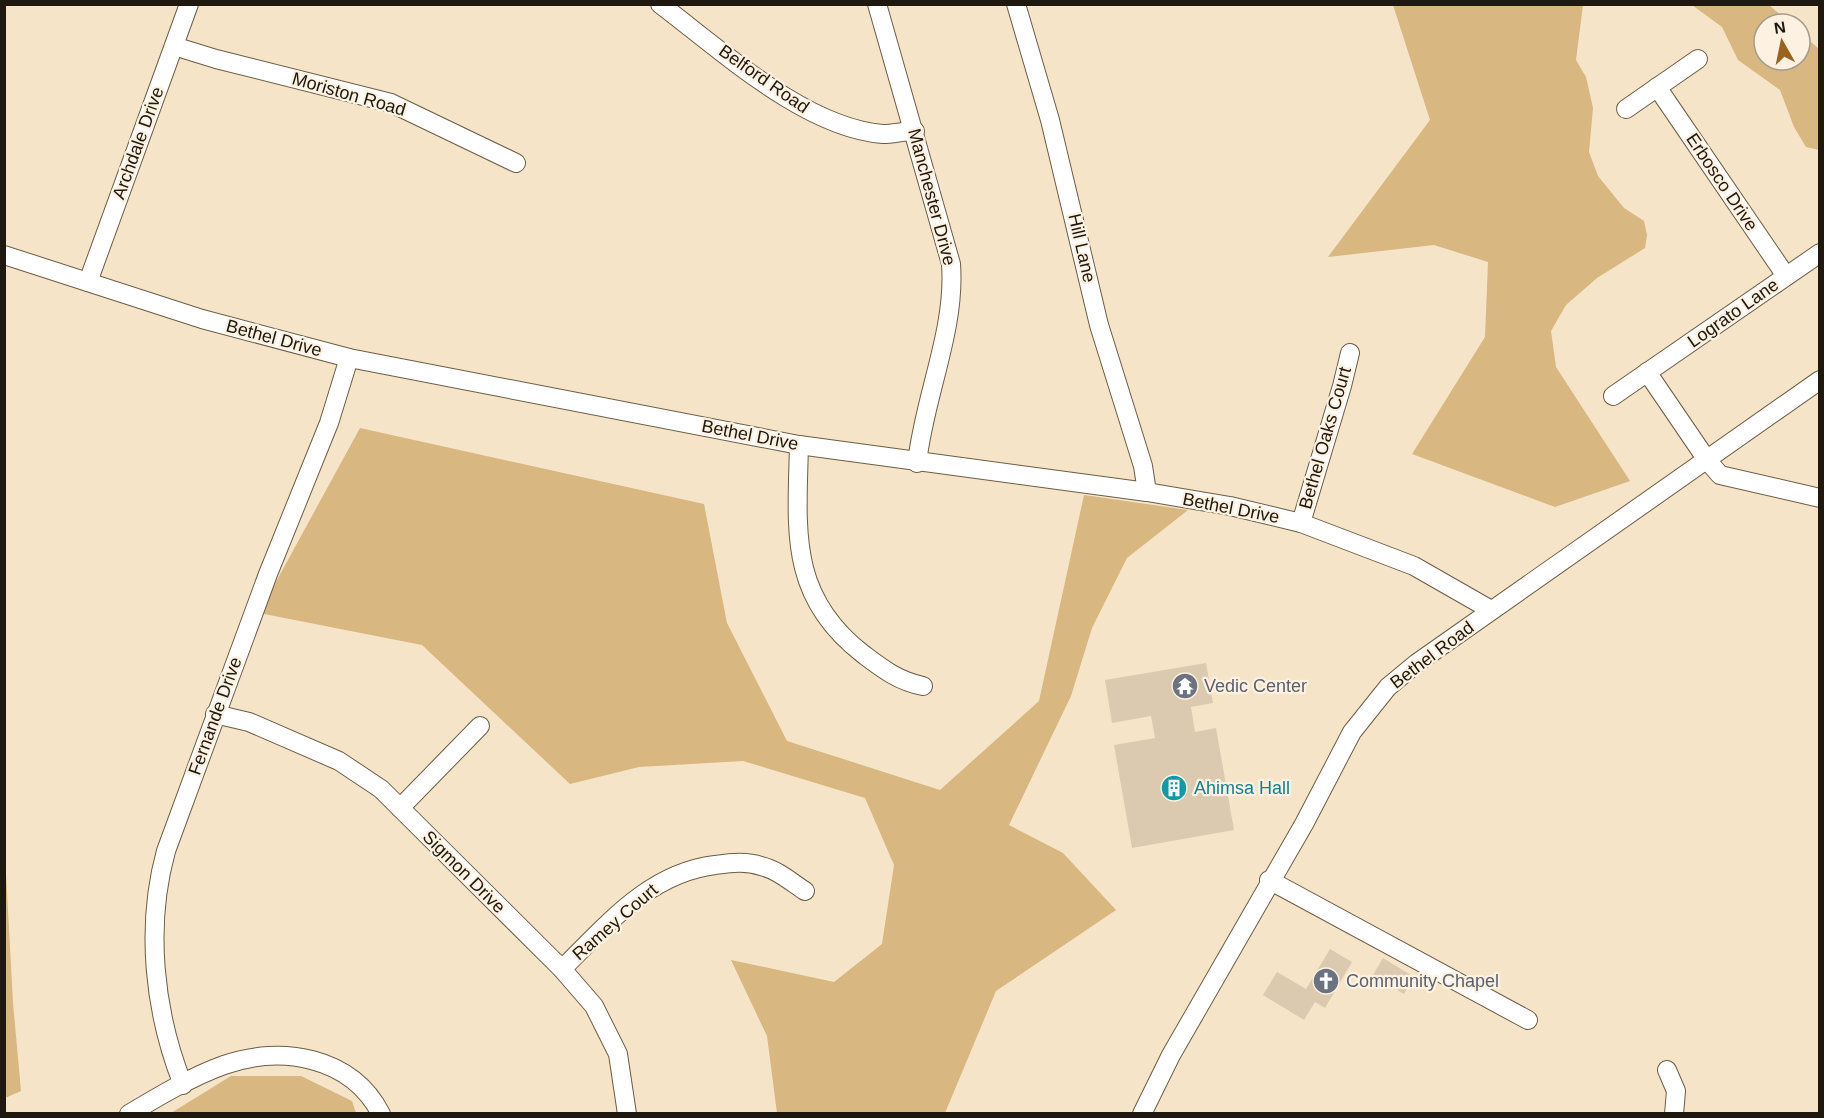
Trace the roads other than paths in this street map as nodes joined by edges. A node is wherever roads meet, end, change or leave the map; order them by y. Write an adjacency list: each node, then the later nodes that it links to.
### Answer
1 (189, 4): 5 (street, Archdale Drive)
2 (660, 4): 9 (street, Belford Road)
3 (877, 4): 9 (street, Manchester Drive)
4 (1016, 4): 23 (street, Hill Lane)
5 (174, 46): 10 (street, Moriston Road); 14 (street, Archdale Drive)
6 (1698, 59): 7 (street)
7 (1657, 87): 8 (street); 13 (street, Erbosco Drive)
8 (1626, 109)
9 (915, 130): 22 (street, Manchester Drive)
10 (516, 163)
11 (1820, 253): 13 (street, Lograto Lane)
12 (4, 255): 14 (street, Bethel Drive)
13 (1786, 276): 17 (street, Lograto Lane)
14 (88, 282): 16 (street, Bethel Drive)
15 (1350, 353): 25 (street, Bethel Oaks Court)
16 (349, 358): 20 (street, Bethel Drive); 28 (street, Fernande Drive)
17 (1647, 372): 19 (street, Lograto Lane); 21 (street)
18 (1820, 380): 21 (street, Bethel Road)
19 (1613, 396)
20 (799, 445): 22 (street, Bethel Drive); 27 (street)
21 (1707, 460): 24 (street); 26 (street, Bethel Road)
22 (917, 463): 23 (street, Bethel Drive)
23 (1147, 492): 25 (street, Bethel Drive)
24 (1820, 498)
25 (1301, 523): 26 (street, Bethel Drive)
26 (1491, 610): 31 (street, Bethel Road)
27 (923, 686)
28 (215, 714): 30 (street, Sigmon Drive); 36 (street, Fernande Drive)
29 (480, 726): 30 (street)
30 (400, 808): 33 (street, Sigmon Drive)
31 (1269, 880): 34 (street); 40 (street, Bethel Road)
32 (805, 891): 33 (street, Ramey Court)
33 (562, 969): 39 (street, Sigmon Drive)
34 (1528, 1020)
35 (1667, 1070): 41 (street)
36 (183, 1085): 37 (street); 38 (street)
37 (129, 1113)
38 (381, 1113)
39 (627, 1113)
40 (1142, 1113)
41 (1674, 1113)

